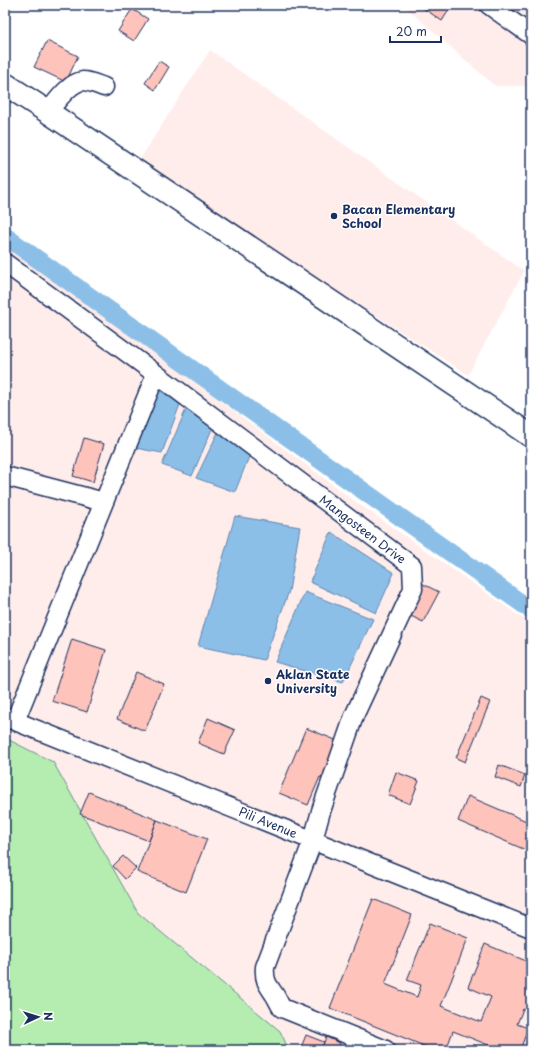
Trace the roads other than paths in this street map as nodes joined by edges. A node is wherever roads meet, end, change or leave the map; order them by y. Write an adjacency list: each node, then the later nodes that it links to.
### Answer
1 (489, 5): 2 (lane)
2 (531, 35)
3 (5, 84): 5 (main road)
4 (104, 87): 5 (lane)
5 (48, 112): 8 (main road)
6 (5, 263): 7 (lane)
7 (156, 374): 10 (lane); 12 (lane, Mangosteen Drive)
8 (531, 436)
9 (5, 476): 10 (lane)
10 (104, 502): 11 (lane)
11 (10, 719): 12 (lane, Pili Avenue)
12 (313, 840): 13 (lane, Pili Avenue); 14 (lane)
13 (531, 928)
14 (386, 1050)

